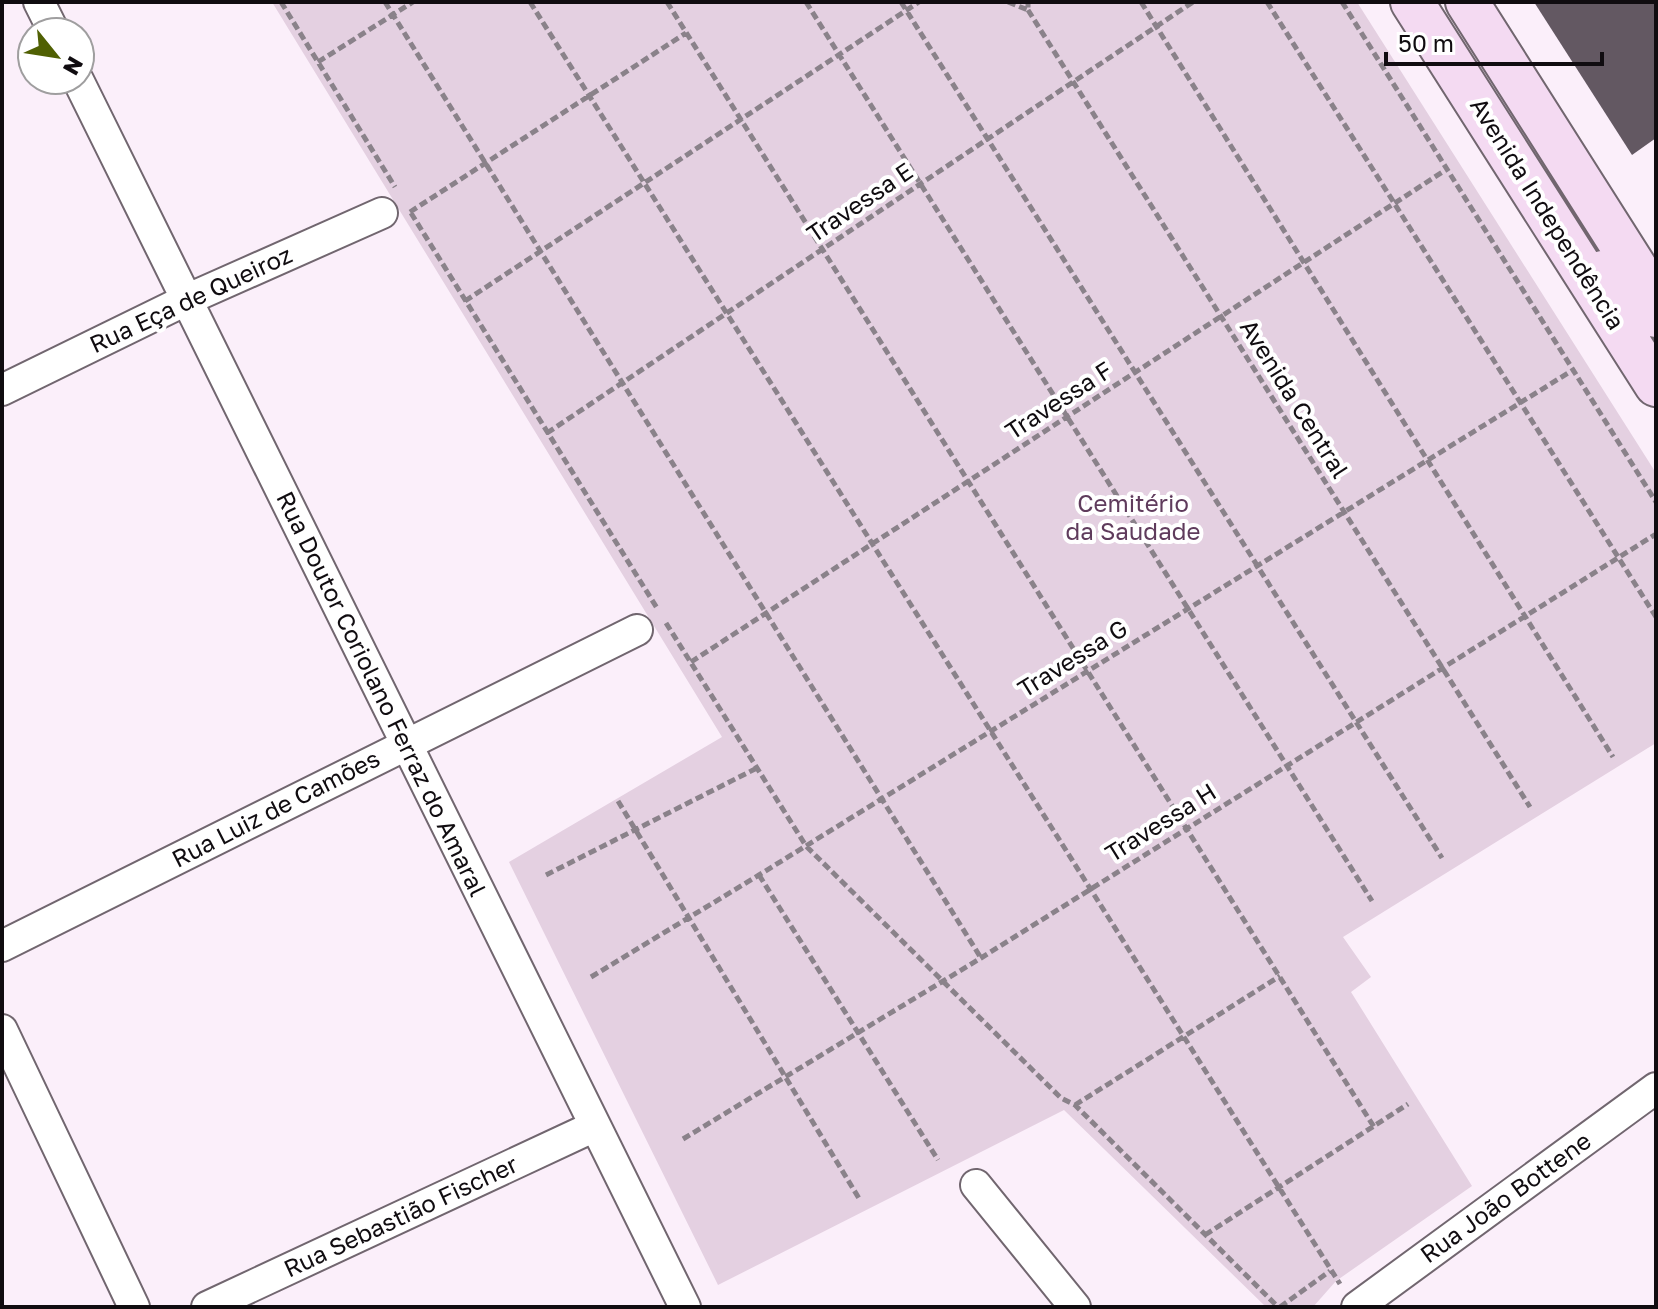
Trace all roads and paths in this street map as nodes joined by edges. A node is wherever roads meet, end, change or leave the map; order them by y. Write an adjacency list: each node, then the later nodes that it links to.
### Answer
1 (281, 2): 24 (path)
2 (385, 2): 20 (path)
3 (413, 2): 20 (path)
4 (530, 2): 27 (path)
5 (667, 2): 22 (path)
6 (806, 2): 23 (path)
7 (901, 2): 19 (path)
8 (919, 2): 19 (path)
9 (1008, 2): 18 (path)
10 (1028, 2): 18 (path)
11 (1141, 2): 21 (path)
12 (1193, 2): 21 (path, Travessa E)
13 (1267, 2): 35 (path)
14 (1342, 2): 31 (path)
15 (1412, 2): 48 (main road, Avenida Independência)
16 (1430, 2): 43 (main road)
17 (1467, 2): 40 (main road, Avenida Independência)
18 (1028, 10): 25 (path, Avenida Central)
19 (907, 11): 23 (path); 29 (path)
20 (393, 15): 24 (path); 30 (path)
21 (1156, 27): 25 (path, Travessa E); 38 (path)
22 (686, 33): 27 (path); 28 (path)
23 (840, 55): 28 (path); 33 (path)
24 (318, 62): 34 (path)
25 (1073, 82): 29 (path, Travessa E); 44 (path, Avenida Central)
26 (86, 96): 39 (street, Rua Doutor Coriolano Ferraz do Amaral)
27 (589, 96): 30 (path); 32 (path)
28 (741, 120): 32 (path); 36 (path)
29 (988, 139): 33 (path, Travessa E); 46 (path)
30 (486, 163): 34 (path); 37 (path)
31 (1447, 169): 35 (path, Travessa F); 45 (path)
32 (644, 183): 37 (path); 42 (path)
33 (920, 184): 36 (path, Travessa E); 51 (path)
34 (398, 203): 39 (street, Rua Eça de Queiroz); 41 (path)
35 (1395, 203): 38 (path, Travessa F); 50 (path)
36 (822, 249): 42 (path, Travessa E); 54 (path)
37 (541, 252): 41 (path); 47 (path)
38 (1304, 262): 44 (path, Travessa F); 53 (path)
39 (186, 300): 49 (street, Rua Eça de Queiroz); 71 (street, Rua Doutor Coriolano Ferraz do Amaral)
40 (1656, 300)
41 (465, 301): 52 (path)
42 (726, 313): 47 (path, Travessa E); 58 (path)
43 (1656, 316)
44 (1221, 317): 46 (path, Travessa F); 56 (path, Avenida Central)
45 (1573, 370): 50 (path, Travessa G); 55 (path)
46 (1135, 372): 51 (path, Travessa F); 60 (path)
47 (622, 383): 52 (path, Travessa E); 62 (path)
48 (1656, 385)
49 (2, 390)
50 (1521, 403): 53 (path, Travessa G); 59 (path)
51 (1067, 417): 54 (path, Travessa F); 61 (path)
52 (547, 433): 65 (path)
53 (1428, 460): 56 (path, Travessa G); 63 (path)
54 (968, 482): 58 (path, Travessa F); 68 (path)
55 (1656, 502)
56 (1344, 512): 60 (path, Travessa G); 67 (path, Avenida Central)
57 (1656, 534): 59 (path, Travessa H)
58 (872, 544): 62 (path, Travessa F); 70 (path)
59 (1618, 558): 63 (path, Travessa H); 64 (path)
60 (1257, 566): 61 (path, Travessa G); 69 (path)
61 (1188, 609): 68 (path, Travessa G); 73 (path)
62 (766, 613): 66 (path, Travessa F); 75 (path)
63 (1525, 616): 67 (path, Travessa H); 72 (path)
64 (1656, 617)
65 (653, 620): 66 (path); 71 (street, Rua Luiz de Camões)
66 (691, 662): 74 (path)
67 (1442, 668): 69 (path, Travessa H); 77 (path, Avenida Central)
68 (1088, 671): 70 (path, Travessa G); 79 (path)
69 (1356, 722): 73 (path, Travessa H); 81 (path)
70 (990, 732): 75 (path, Travessa G); 84 (path)
71 (406, 744): 87 (street, Rua Luiz de Camões); 99 (street, Rua Doutor Coriolano Ferraz do Amaral)
72 (1613, 757)
73 (1287, 766): 79 (path, Travessa H); 85 (path)
74 (757, 768): 78 (path); 80 (path)
75 (882, 799): 80 (path, Travessa G); 88 (path)
76 (618, 801): 78 (path)
77 (1530, 807)
78 (636, 829): 82 (path); 86 (path)
79 (1187, 829): 84 (path, Travessa H); 89 (path)
80 (806, 846): 83 (path, Travessa G); 91 (path)
81 (1442, 858)
82 (546, 875)
83 (759, 875): 86 (path, Travessa G); 93 (path)
84 (1089, 889): 88 (path, Travessa H); 94 (path)
85 (1372, 901)
86 (689, 918): 90 (path, Travessa G); 95 (path)
87 (2, 946)
88 (981, 958): 91 (path, Travessa H)
89 (1280, 976): 94 (path); 100 (path)
90 (591, 977)
91 (943, 981): 93 (path, Travessa H); 98 (path)
92 (2, 1030): 109 (street)
93 (858, 1032): 95 (path, Travessa H); 102 (path)
94 (1182, 1037): 98 (path); 104 (path)
95 (785, 1076): 101 (path, Travessa H); 105 (path)
96 (1656, 1088): 108 (street, Rua João Bottene)
97 (1408, 1104): 100 (path)
98 (1075, 1105): 106 (path)
99 (595, 1126): 110 (street, Rua Sebastião Fischer); 111 (street, Rua Doutor Coriolano Ferraz do Amaral)
100 (1374, 1127): 104 (path)
101 (683, 1139)
102 (938, 1160)
103 (976, 1185): 112 (street)
104 (1278, 1189): 106 (path); 107 (path)
105 (860, 1200)
106 (1205, 1235): 113 (path)
107 (1330, 1271): 108 (path); 113 (path)
108 (1358, 1306)
109 (134, 1307)
110 (207, 1307)
111 (685, 1307)
112 (1075, 1307)
113 (1279, 1307)

